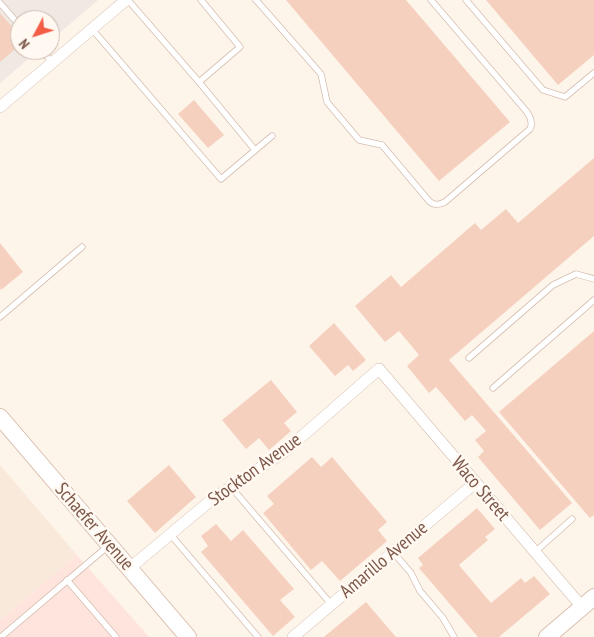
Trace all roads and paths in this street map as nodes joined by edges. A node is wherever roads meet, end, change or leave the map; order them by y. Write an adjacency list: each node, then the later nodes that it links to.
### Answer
1 (127, 0): 8 (street); 12 (lane)
2 (202, 0): 12 (lane)
3 (256, 0): 4 (lane)
4 (431, 0)
5 (466, 0): 11 (lane)
6 (0, 3): 7 (lane)
7 (10, 14)
8 (92, 29): 10 (street); 15 (lane)
9 (50, 60): 10 (lane)
10 (53, 63): 13 (street)
11 (594, 73)
12 (199, 82): 15 (lane)
13 (0, 108)
14 (272, 136): 15 (lane)
15 (255, 150)
16 (82, 246): 19 (lane)
17 (594, 279): 20 (lane)
18 (594, 300): 22 (lane)
19 (0, 317)
20 (469, 358)
21 (379, 369): 24 (street, Waco Street); 25 (street, Stockton Avenue)
22 (493, 388)
23 (0, 417): 28 (street, Schaefer Avenue)
24 (475, 483): 29 (street, Amarillo Avenue); 30 (street, Waco Street)
25 (231, 487): 27 (street, Stockton Avenue); 34 (lane)
26 (572, 519): 30 (lane)
27 (170, 534): 31 (street, Stockton Avenue); 38 (lane)
28 (109, 544): 31 (street, Schaefer Avenue); 32 (lane)
29 (393, 552): 34 (street, Amarillo Avenue); 40 (lane)
30 (535, 552): 33 (street, Waco Street)
31 (130, 568): 37 (street, Schaefer Avenue)
32 (67, 580): 35 (lane); 36 (lane)
33 (588, 602): 41 (street)
34 (331, 604): 39 (street, Amarillo Avenue)
35 (1, 637)
36 (116, 637)
37 (188, 637)
38 (258, 637)
39 (293, 637)
40 (454, 637)
41 (547, 637)

